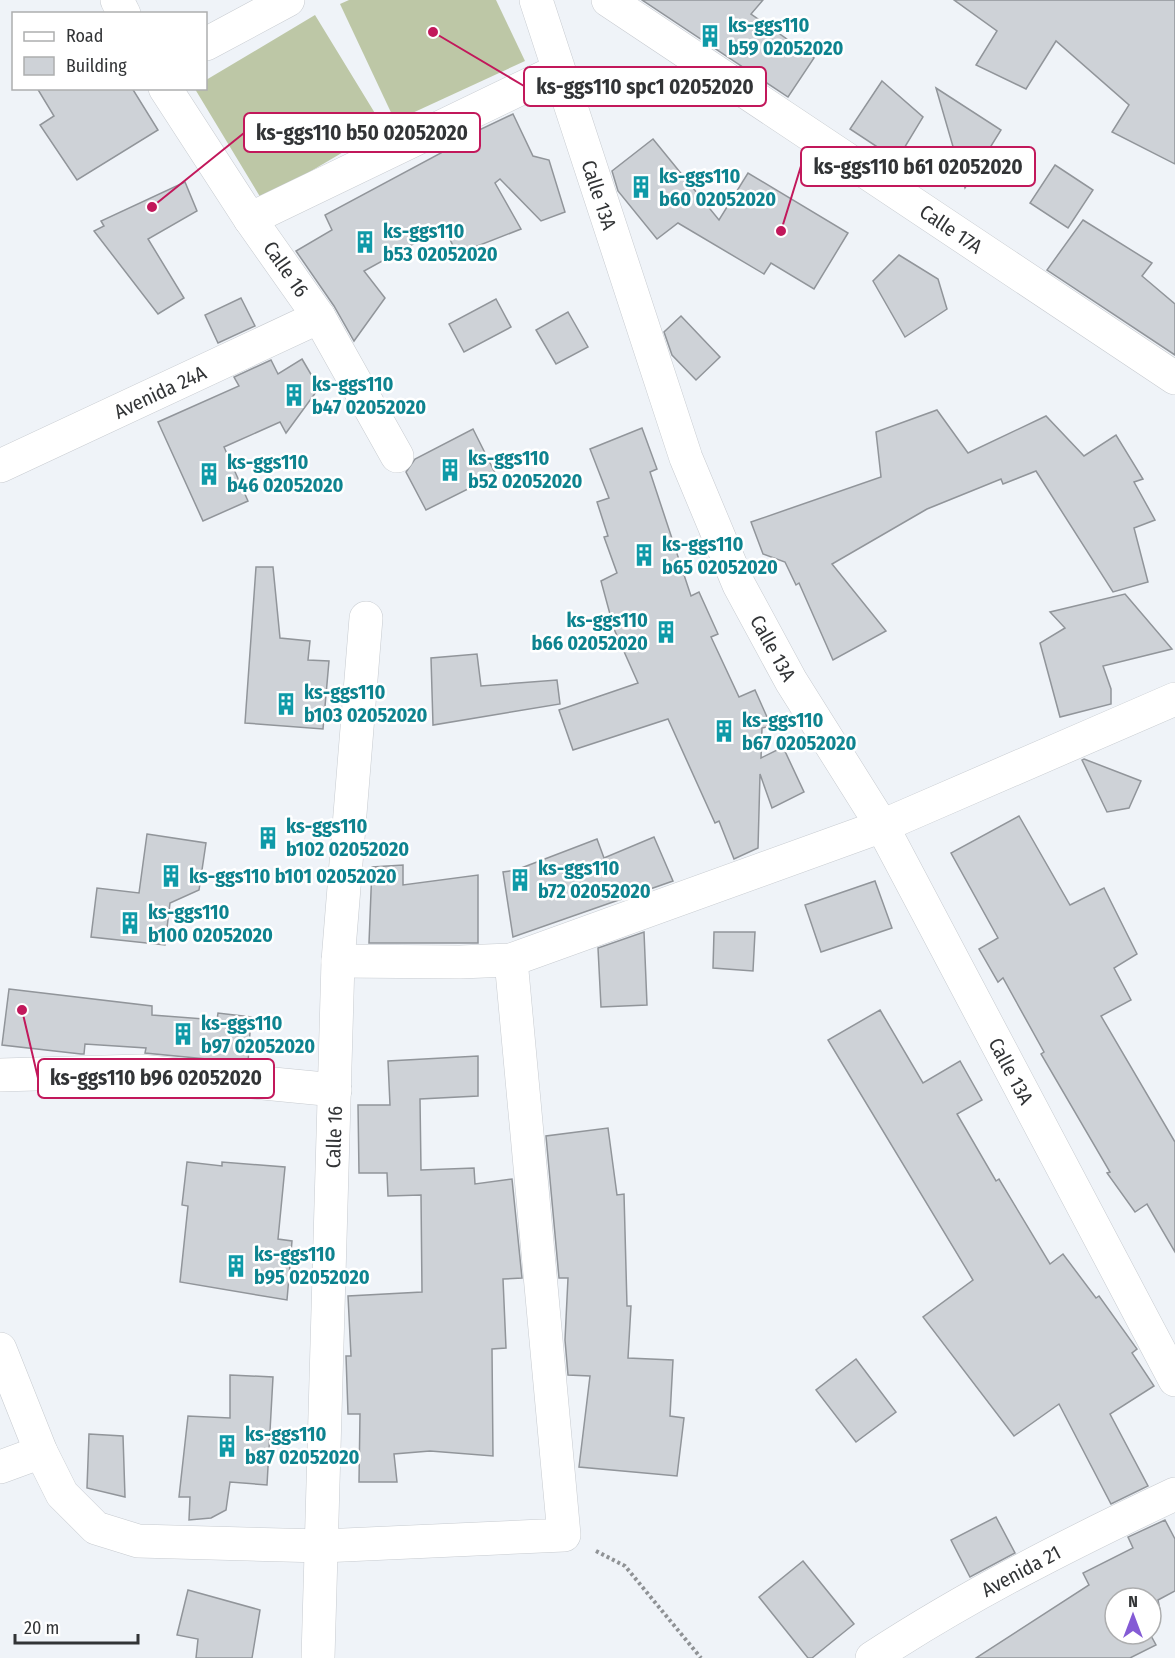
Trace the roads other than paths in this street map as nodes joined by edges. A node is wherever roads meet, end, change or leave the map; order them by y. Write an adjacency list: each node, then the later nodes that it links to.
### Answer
1 (288, 0): 4 (street)
2 (536, 0): 5 (street, Calle 13A)
3 (608, 0): 9 (street, Calle 17A)
4 (207, 43)
5 (557, 70): 7 (street); 14 (street, Calle 13A)
6 (166, 90): 7 (street, Calle 16)
7 (250, 219): 8 (street, Calle 16)
8 (319, 317): 10 (street, Calle 16); 11 (street, Avenida 24A)
9 (1175, 378)
10 (397, 456)
11 (0, 466)
12 (366, 618): 16 (street, Calle 16)
13 (1175, 699): 14 (street)
14 (882, 826): 15 (street); 20 (street, Calle 13A)
15 (511, 960): 16 (street); 24 (street)
16 (338, 961): 18 (street, Calle 16)
17 (0, 1075): 18 (street)
18 (335, 1090): 24 (street, Calle 16)
19 (0, 1349): 21 (street)
20 (1175, 1380)
21 (41, 1452): 22 (street); 24 (street)
22 (0, 1467)
23 (1175, 1494): 26 (street, Avenida 21)
24 (322, 1546): 25 (street, Calle 16)
25 (318, 1658)
26 (872, 1658)

